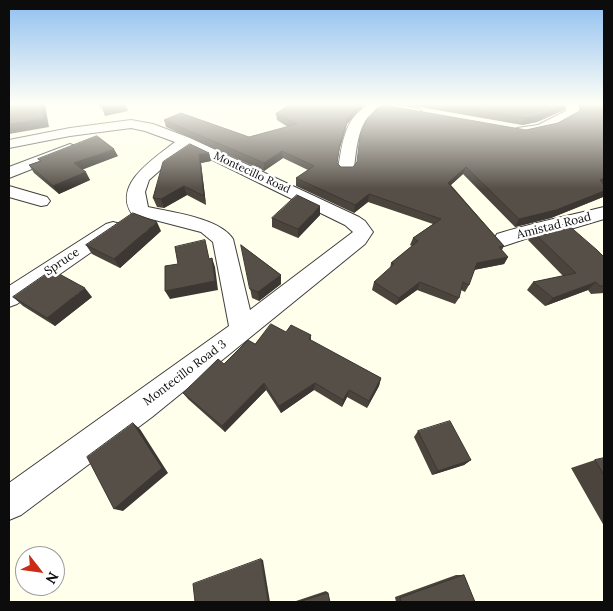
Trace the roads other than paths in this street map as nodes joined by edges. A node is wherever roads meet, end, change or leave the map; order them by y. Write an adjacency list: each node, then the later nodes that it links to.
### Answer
1 (67, 133): 6 (street, Montecillo Road)
2 (110, 133): 8 (street)
3 (164, 133): 5 (street, Montecillo Road)
4 (353, 133): 7 (street)
5 (185, 142): 11 (street); 13 (street, Montecillo Road)
6 (9, 144)
7 (346, 169)
8 (9, 173)
9 (9, 191): 10 (street)
10 (41, 201)
11 (140, 210): 15 (street, Spruce); 16 (street)
12 (604, 213): 14 (street, Amistad Road)
13 (358, 239): 16 (street, Montecillo Road 3)
14 (504, 239)
15 (9, 298)
16 (242, 330): 17 (street, Montecillo Road 3)
17 (9, 503)

